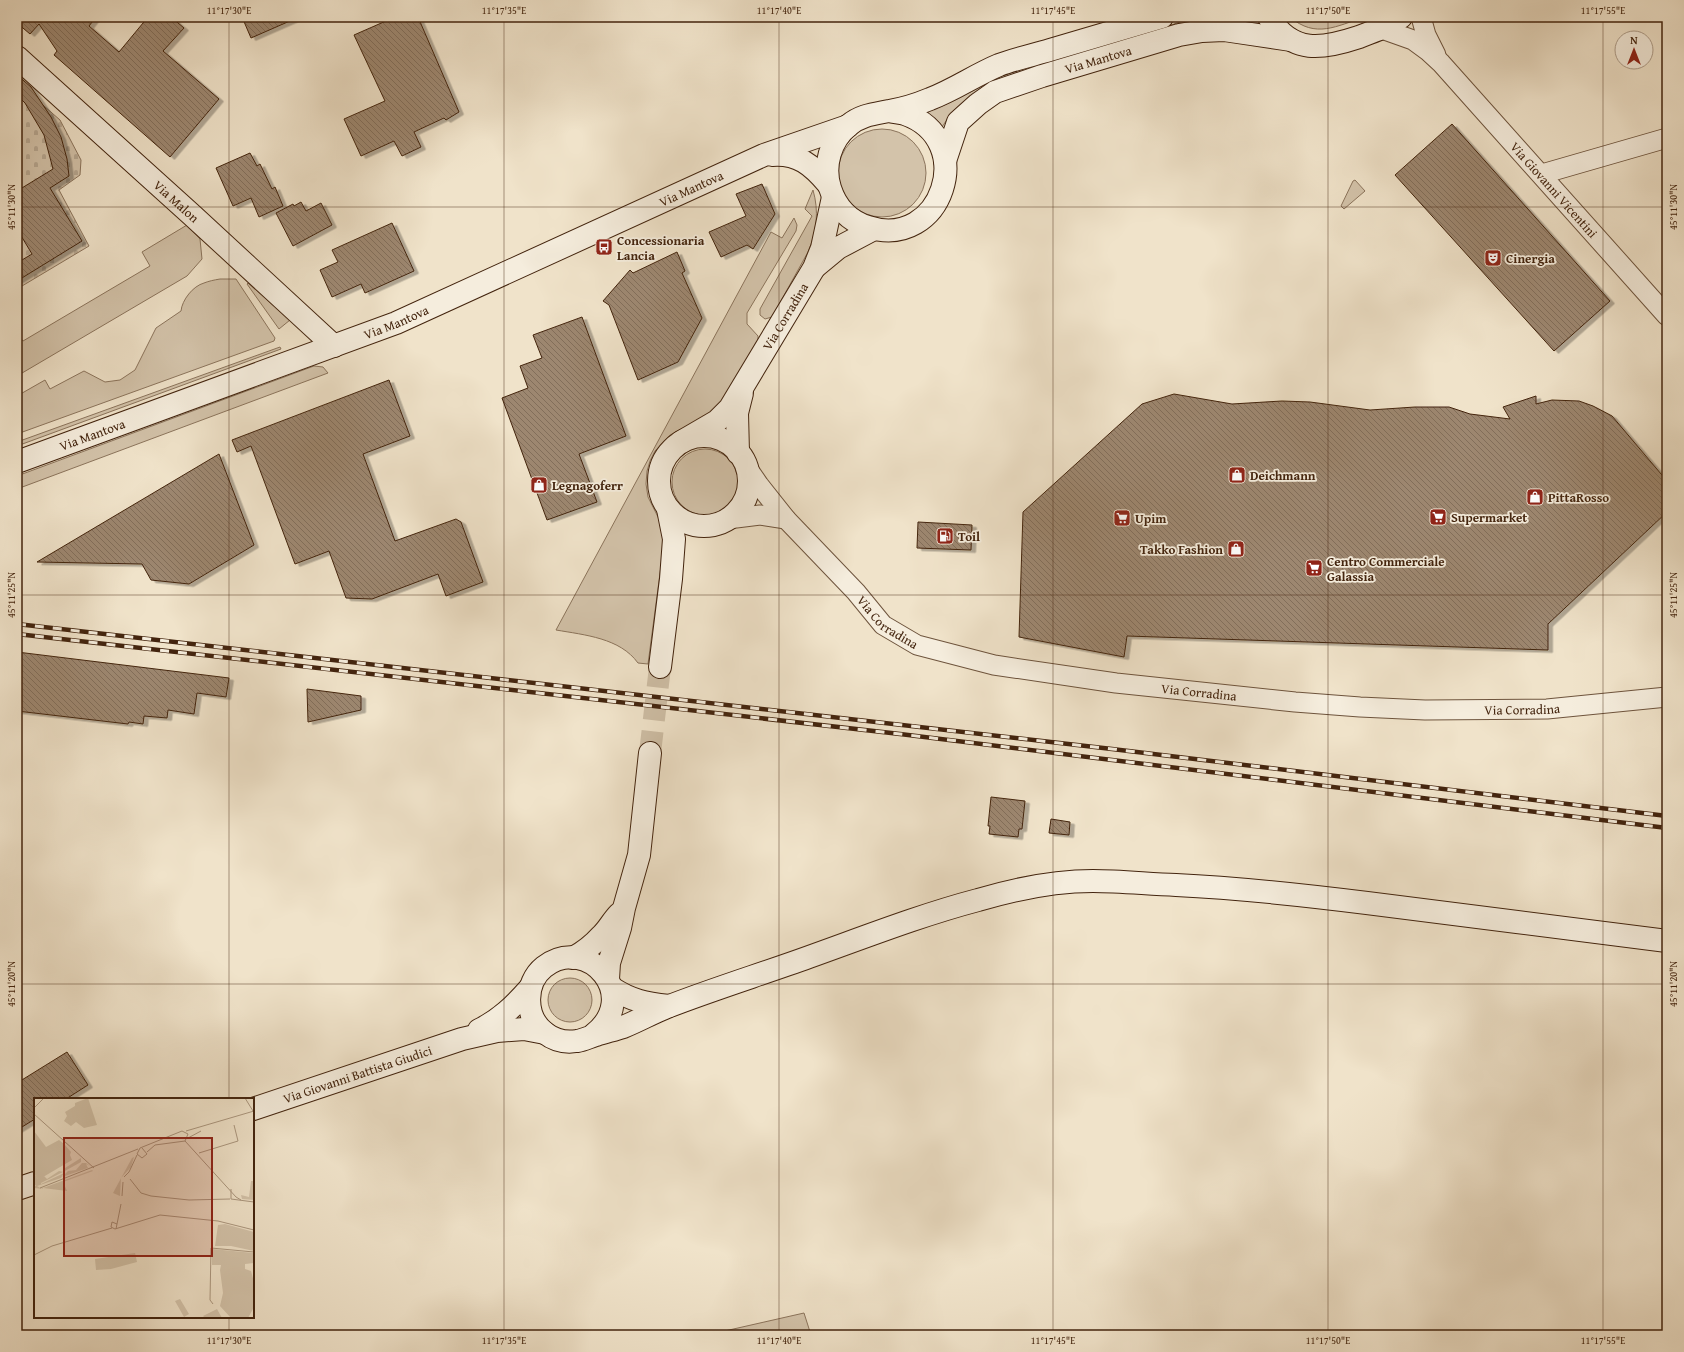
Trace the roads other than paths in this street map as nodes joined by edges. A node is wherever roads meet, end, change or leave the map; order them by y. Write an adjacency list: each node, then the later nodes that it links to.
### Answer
1 (1162, 17): 9 (main road, Via Mantova)
2 (1269, 17): 6 (main road, Via Mantova)
3 (1401, 17): 5 (main road, Via Mantova)
4 (1420, 17): 8 (street, Via Giovanni Vicentini)
5 (1382, 29): 6 (main road, Via Mantova); 8 (street, Via Giovanni Vicentini)
6 (1291, 40): 13 (main road, Via Mantova)
7 (17, 57): 19 (main road, Via Malon)
8 (1441, 63): 14 (street, Via Giovanni Vicentini)
9 (889, 111): 10 (main road, Via Mantova); 13 (main road, Via Mantova)
10 (848, 126): 12 (main road, Via Mantova); 15 (main road, Via Mantova)
11 (1667, 138): 14 (street)
12 (764, 155): 15 (main road, Via Mantova); 19 (main road, Via Mantova)
13 (945, 161): 16 (main road, Via Mantova)
14 (1542, 174): 18 (street, Via Giovanni Vicentini)
15 (831, 191): 16 (main road, Via Mantova); 17 (main road, Via Corradina)
16 (874, 229): 17 (main road, Via Corradina)
17 (814, 268): 20 (main road, Via Corradina)
18 (1667, 316)
19 (334, 346): 23 (main road, Via Mantova)
20 (744, 386): 21 (main road, Via Corradina); 22 (main road, Via Corradina)
21 (681, 442): 22 (main road); 24 (main road)
22 (742, 459): 25 (street, Via Corradina); 26 (main road)
23 (17, 462)
24 (668, 509): 26 (main road); 27 (main road)
25 (786, 519): 26 (street); 29 (street, Via Corradina)
26 (719, 522): 27 (main road)
27 (671, 579): 28 (main road)
28 (660, 667)
29 (1667, 697)
30 (650, 753): 31 (main road, Via Giovanni Battista Giudici)
31 (624, 908): 33 (main road, Via Giovanni Battista Giudici); 34 (main road, Via Giovanni Battista Giudici)
32 (1667, 941): 36 (main road)
33 (574, 958): 34 (main road, Via Giovanni Battista Giudici); 35 (main road, Via Giovanni Battista Giudici)
34 (610, 984): 36 (main road, Via Giovanni Battista Giudici); 38 (main road, Via Giovanni Battista Giudici)
35 (530, 988): 37 (main road, Via Giovanni Battista Giudici); 39 (main road, Via Giovanni Battista Giudici)
36 (669, 1006): 38 (main road, Via Giovanni Battista Giudici)
37 (545, 1034): 38 (main road, Via Giovanni Battista Giudici); 39 (main road, Via Giovanni Battista Giudici)
38 (593, 1035)
39 (462, 1039): 40 (main road, Via Giovanni Battista Giudici)
40 (254, 1109)
41 (34, 1183): 42 (main road)
42 (17, 1189)

